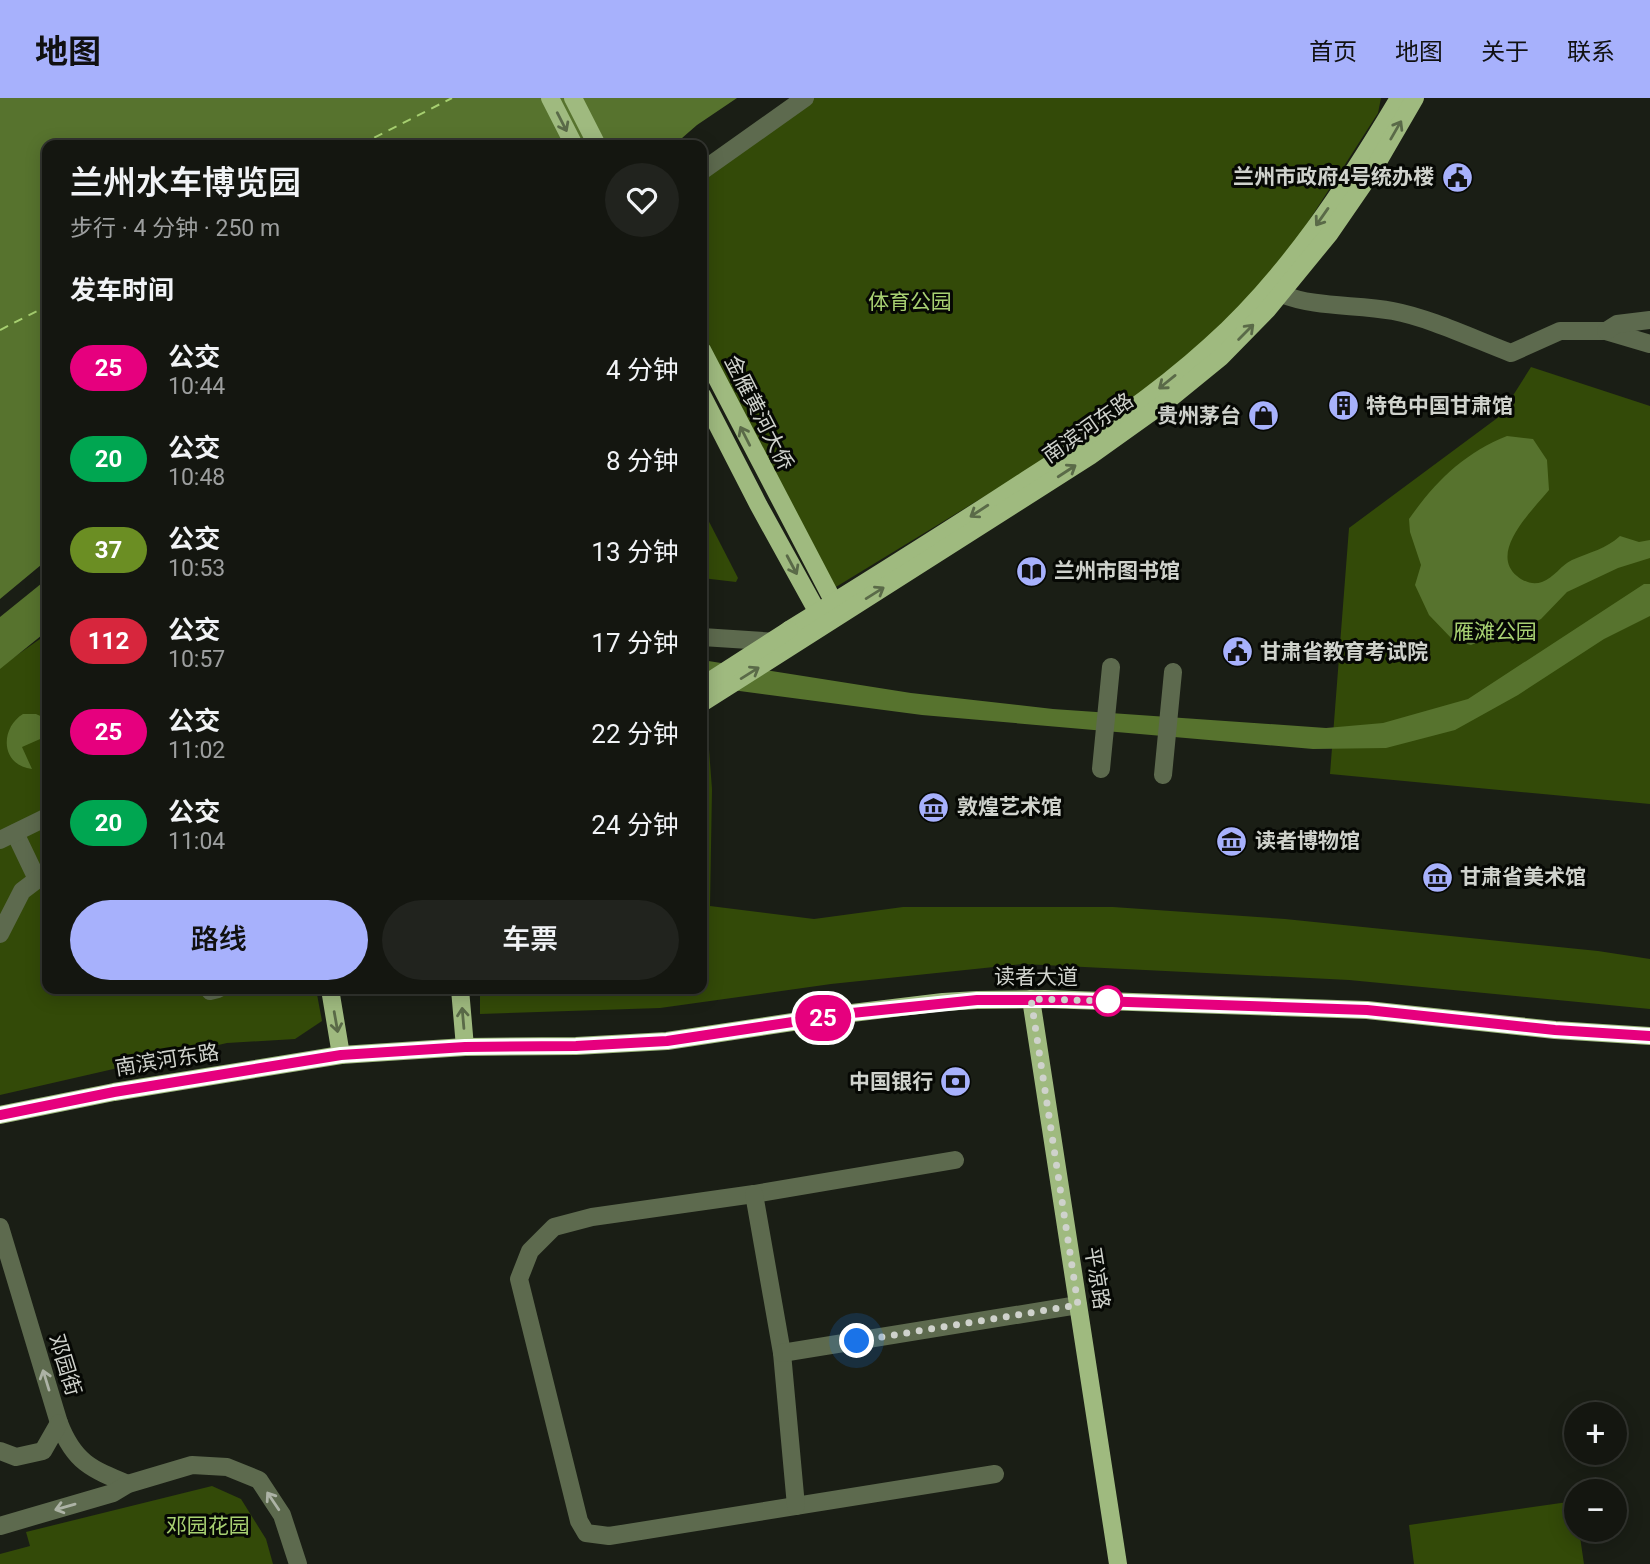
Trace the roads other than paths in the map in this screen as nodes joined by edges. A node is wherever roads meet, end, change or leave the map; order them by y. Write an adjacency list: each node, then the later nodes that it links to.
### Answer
1 (550, 98): 6 (main road, one-way to 6)
2 (573, 98): 7 (main road)
3 (805, 98): 8 (street)
4 (1399, 98): 15 (main road, 南滨河东路, one-way to 15)
5 (1415, 98): 9 (main road, 南滨河东路, one-way to 5)
6 (571, 140)
7 (594, 140)
8 (707, 167)
9 (1280, 294): 11 (street); 15 (main road, 南滨河东路, one-way to 9)
10 (1650, 320): 11 (street)
11 (1606, 331): 12 (street)
12 (1650, 344)
13 (707, 360): 15 (main road, 金雁黄河大侨, one-way to 13)
14 (707, 405): 16 (main road, 金雁黄河大侨, one-way to 16)
15 (837, 609): 16 (main road, 南滨河东路)
16 (821, 619): 17 (main road, 南滨河东路)
17 (793, 636): 18 (street); 21 (main road, 南滨河东路, bridge); 22 (main road, 南滨河东路, one-way to 17)
18 (707, 637)
19 (1110, 675): 23 (street)
20 (1172, 681): 24 (street)
21 (707, 682)
22 (707, 699)
23 (1102, 762)
24 (1163, 769)
25 (42, 820): 26 (street)
26 (7, 837): 27 (street)
27 (42, 876): 28 (street)
28 (0, 934)
29 (331, 994): 34 (main road, one-way to 34)
30 (460, 994): 33 (main road, one-way to 30)
31 (1031, 999): 32 (main road, 读者大道); 33 (main road, 读者大道); 39 (main road, 平凉路)
32 (1650, 1036)
33 (465, 1047): 34 (main road, 南滨河东路)
34 (341, 1055): 35 (main road, 南滨河东路)
35 (0, 1115)
36 (955, 1160): 37 (street)
37 (754, 1194): 40 (street); 45 (street)
38 (0, 1227): 41 (street, 邓园街, one-way to 38)
39 (1078, 1305): 40 (street); 48 (main road, 平凉路)
40 (782, 1353): 45 (street)
41 (59, 1423): 42 (street); 44 (street, 邓园街)
42 (0, 1451)
43 (995, 1474): 45 (street)
44 (128, 1485): 46 (street, one-way to 46); 47 (street, one-way to 44)
45 (796, 1506)
46 (0, 1526)
47 (298, 1564)
48 (1118, 1564)

